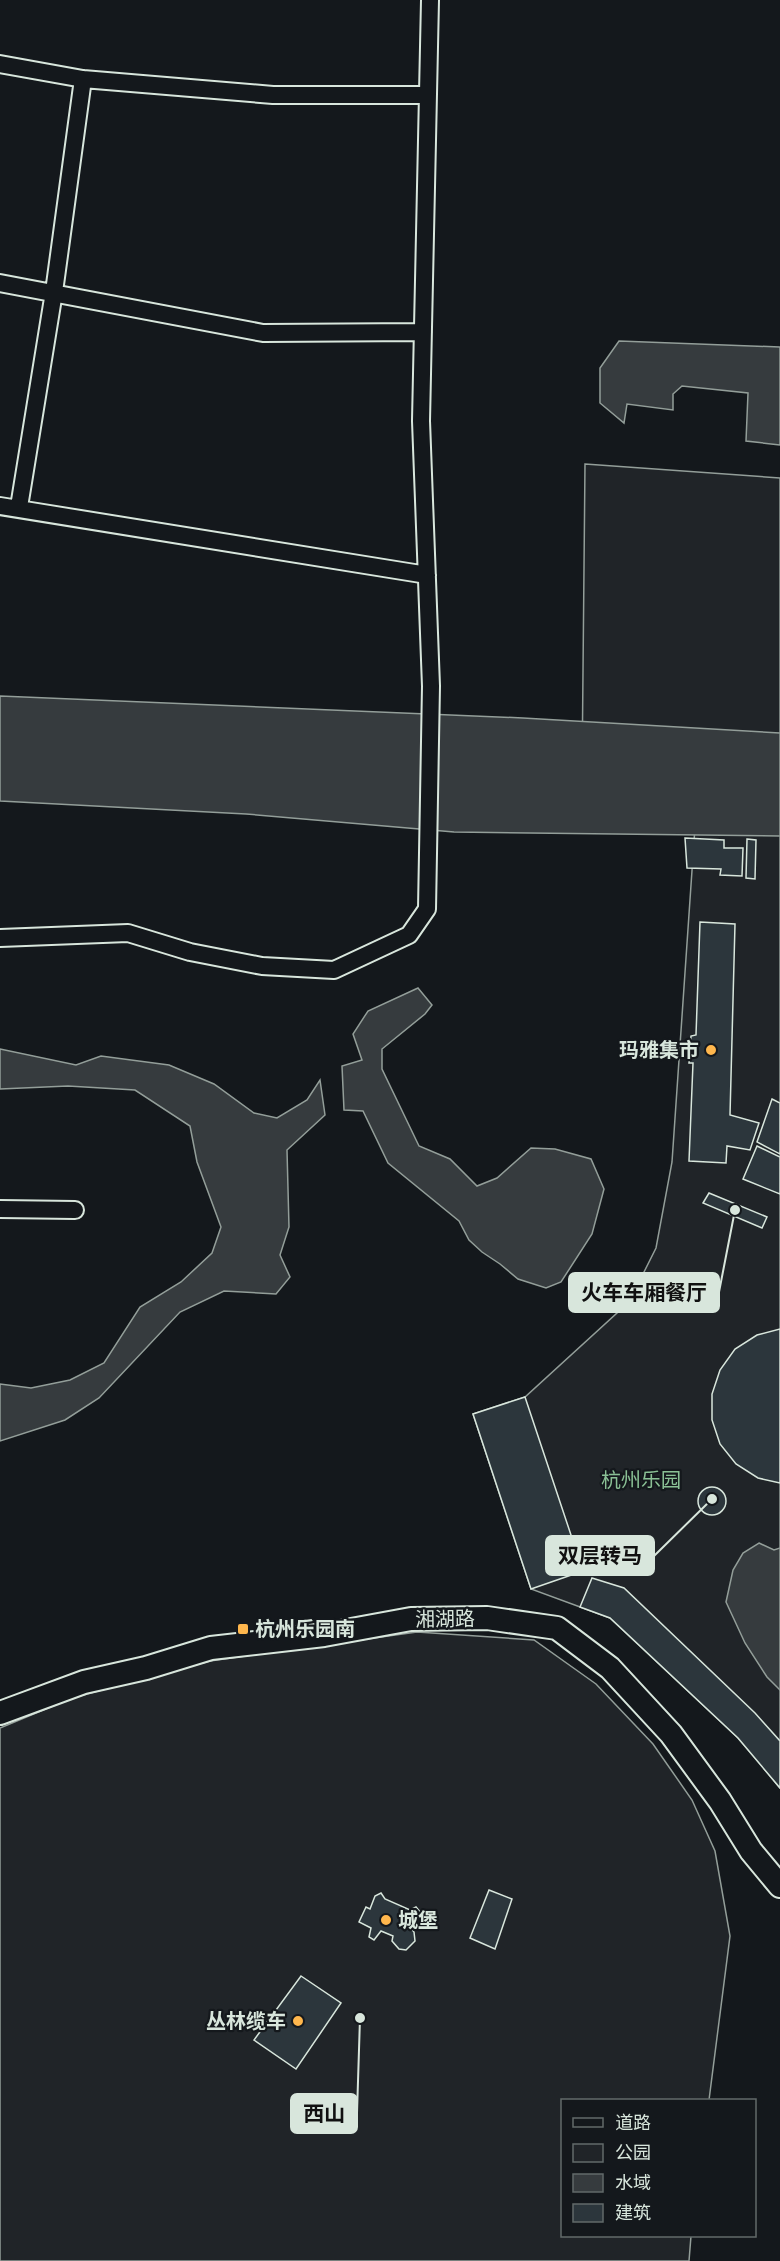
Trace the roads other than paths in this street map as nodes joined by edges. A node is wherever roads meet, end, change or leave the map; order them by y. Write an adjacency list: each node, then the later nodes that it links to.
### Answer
1 (430, 0): 4 (street)
2 (0, 64): 3 (street)
3 (83, 79): 4 (street); 6 (street)
4 (428, 95): 7 (street)
5 (0, 283): 6 (street)
6 (54, 292): 7 (street); 9 (street)
7 (423, 332): 10 (street)
8 (0, 506): 9 (street)
9 (19, 507): 10 (street)
10 (427, 575): 11 (street)
11 (0, 938)
12 (0, 1209): 13 (street)
13 (75, 1210)
14 (0, 1713): 15 (main road, 湘湖路)
15 (780, 1886)

